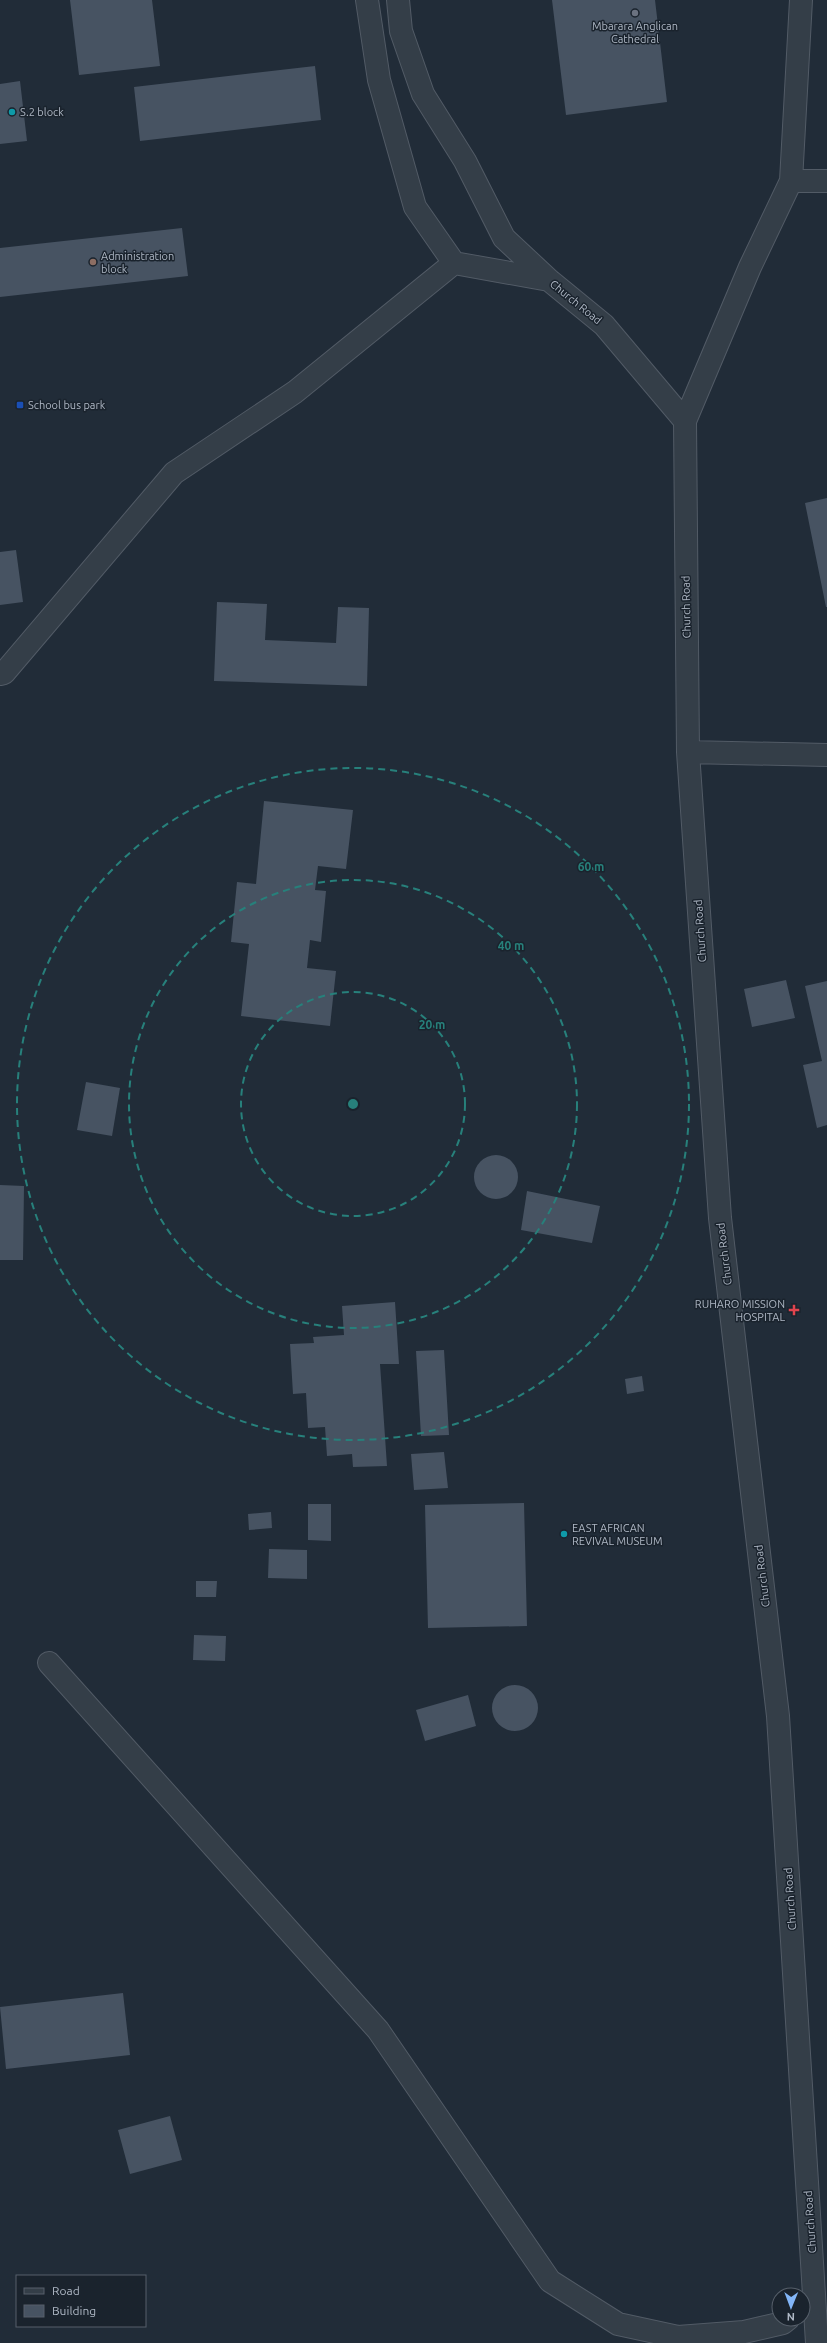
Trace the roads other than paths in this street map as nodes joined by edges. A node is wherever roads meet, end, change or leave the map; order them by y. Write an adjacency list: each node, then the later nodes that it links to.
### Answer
1 (367, 0): 6 (street)
2 (398, 0): 7 (street, Church Road)
3 (801, 0): 4 (street)
4 (791, 181): 5 (street); 8 (street)
5 (827, 181)
6 (454, 263): 7 (street); 9 (street)
7 (549, 280): 8 (street, Church Road)
8 (685, 421): 10 (street, Church Road)
9 (0, 674)
10 (688, 752): 11 (street); 13 (street, Church Road)
11 (827, 755)
12 (49, 1663): 15 (street)
13 (808, 2287)
14 (811, 2312): 16 (street, Church Road)
15 (771, 2326)
16 (818, 2343)

